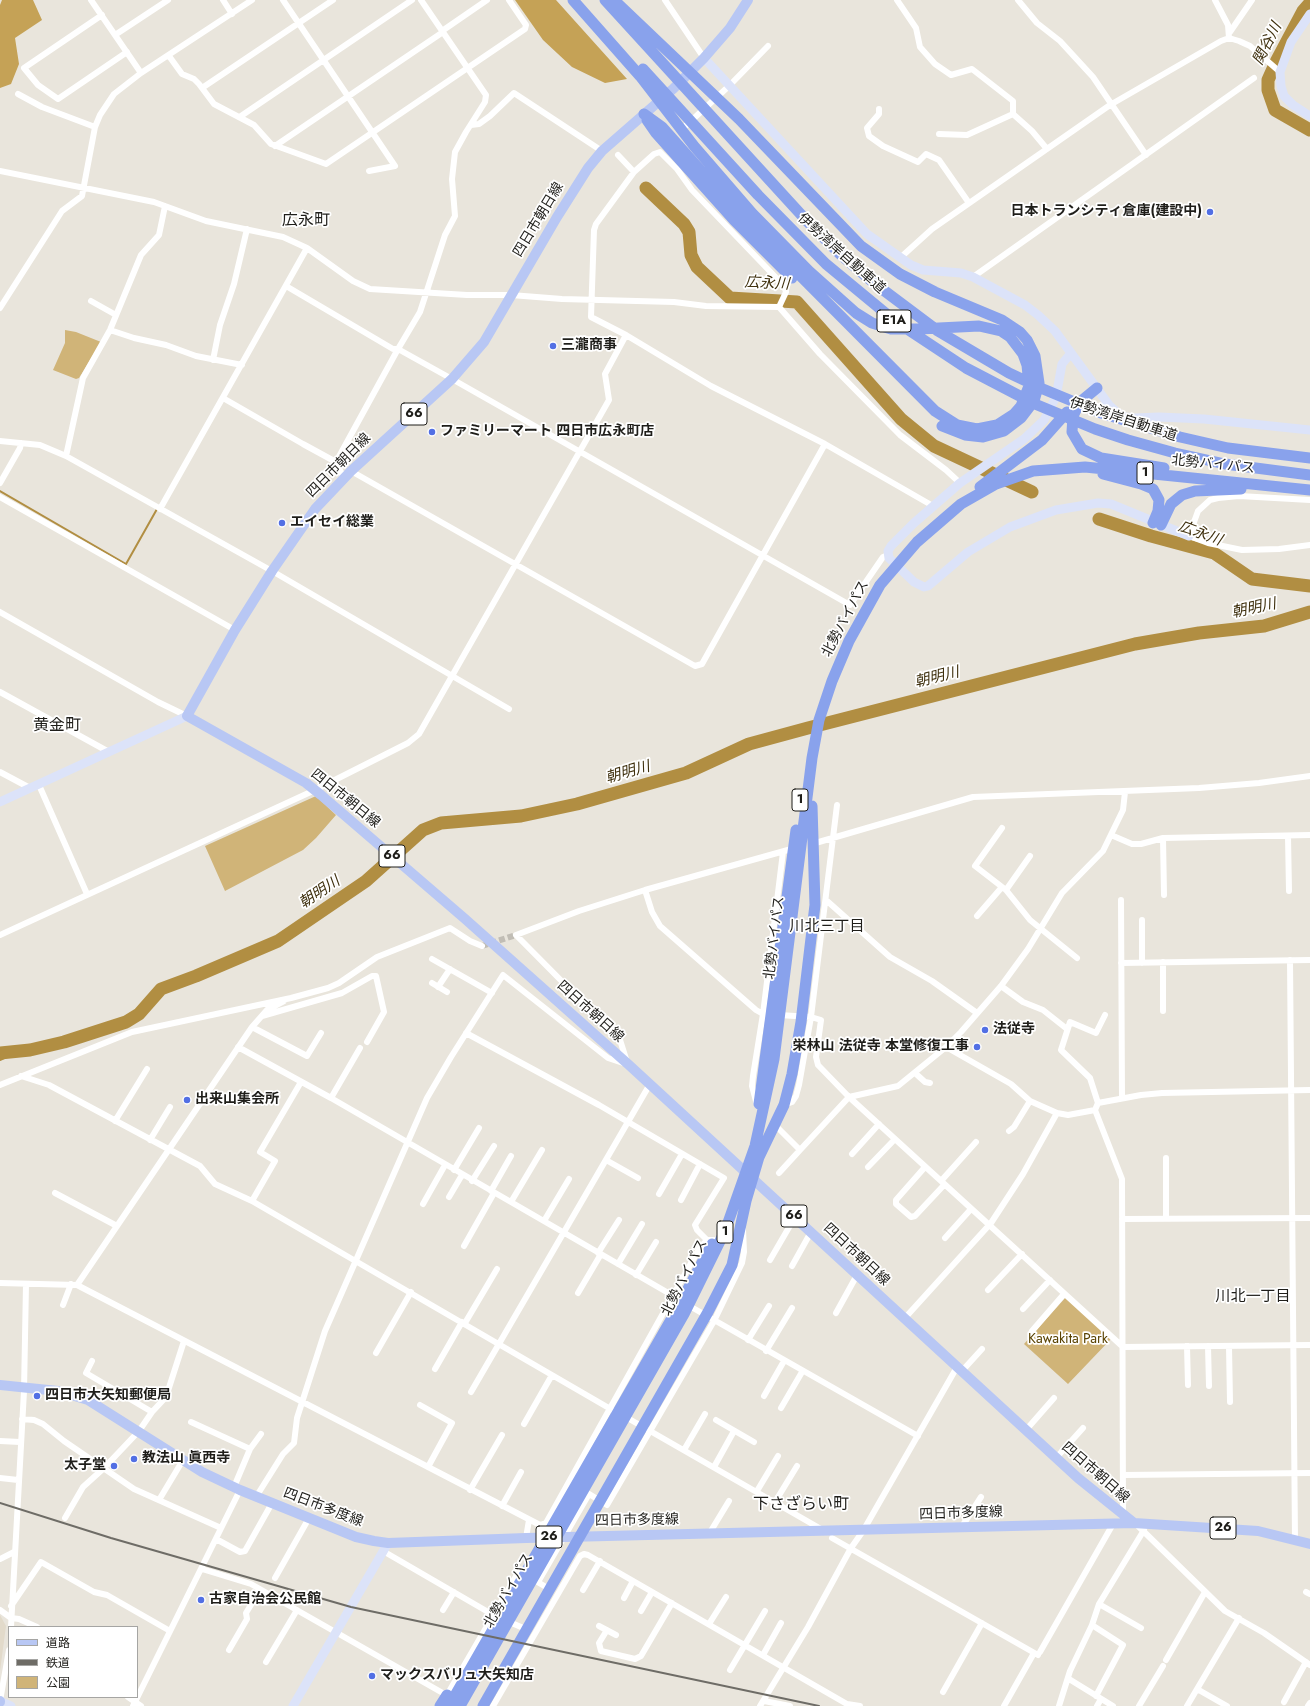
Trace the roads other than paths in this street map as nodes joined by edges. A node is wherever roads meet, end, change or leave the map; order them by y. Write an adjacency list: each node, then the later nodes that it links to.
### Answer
1 (91, 0): 23 (street)
2 (168, 0): 26 (street)
3 (223, 0): 21 (street)
4 (252, 0): 21 (street)
5 (282, 0): 24 (street)
6 (333, 0): 24 (street)
7 (412, 0): 32 (street)
8 (421, 0): 25 (street)
9 (487, 0): 25 (street)
10 (509, 0): 34 (street)
11 (573, 0): 43 (highway)
12 (581, 0): 94 (highway, 伊勢湾岸自動車道 / E1A)
13 (604, 0): 91 (highway, 伊勢湾岸自動車道 / E1A)
14 (614, 0): 57 (highway)
15 (665, 0): 31 (street)
16 (748, 0): 31 (main road, 四日市朝日線 / 66)
17 (897, 0): 44 (street)
18 (1018, 0): 41 (street)
19 (1215, 0): 27 (street)
20 (1252, 0): 27 (street)
21 (232, 14): 30 (street)
22 (1310, 14): 33 (street)
23 (102, 15): 26 (street); 29 (street)
24 (298, 23): 32 (street); 38 (street)
25 (442, 32): 34 (street); 40 (street)
26 (116, 35): 29 (street)
27 (1230, 35): 33 (street); 41 (street)
28 (768, 46): 37 (street)
29 (127, 52): 35 (street)
30 (169, 56): 35 (street); 38 (street)
31 (704, 58): 37 (street); 43 (main road, 四日市朝日線 / 66)
32 (323, 60): 40 (street); 45 (street)
33 (1276, 68): 46 (street)
34 (468, 69): 47 (street); 50 (street)
35 (141, 73): 48 (street)
36 (1254, 78): 56 (street)
37 (729, 86): 49 (street); 66 (street)
38 (202, 88): 45 (street)
39 (18, 94): 48 (street)
40 (348, 97): 50 (street); 52 (street)
41 (1110, 105): 53 (street); 56 (street)
42 (879, 109): 62 (street)
43 (644, 114): 54 (main road, 四日市朝日線 / 66); 57 (highway)
44 (1013, 114): 51 (street); 53 (street)
45 (241, 116): 52 (street)
46 (1310, 116)
47 (472, 125): 54 (street); 69 (street)
48 (95, 127): 61 (street)
49 (680, 131)
50 (372, 133): 52 (street); 59 (street)
51 (939, 134)
52 (275, 146)
53 (1047, 149): 62 (street)
54 (602, 151): 70 (main road, 四日市朝日線 / 66)
55 (618, 155): 60 (street)
56 (1146, 155): 67 (street)
57 (680, 166): 60 (street); 73 (street)
58 (0, 171): 61 (street)
59 (370, 171)
60 (634, 172): 71 (street)
61 (83, 188): 63 (street); 74 (street)
62 (969, 203): 66 (street)
63 (165, 206): 64 (street); 75 (street)
64 (247, 229): 65 (street); 80 (street)
65 (307, 248): 68 (street); 69 (street)
66 (900, 258): 67 (street)
67 (973, 277): 79 (street)
68 (287, 284): 78 (street); 81 (street)
69 (427, 293): 70 (street); 78 (street)
70 (511, 295): 71 (street); 82 (main road, 四日市朝日線 / 66)
71 (591, 299): 73 (street); 77 (street)
72 (91, 301): 75 (street)
73 (779, 306): 98 (street)
74 (0, 308)
75 (116, 315): 76 (street)
76 (110, 330): 80 (street); 90 (street)
77 (626, 334): 88 (street); 89 (street)
78 (398, 349): 82 (street); 92 (street)
79 (1071, 353): 83 (street); 98 (street)
80 (213, 360): 81 (street)
81 (240, 365): 84 (street)
82 (452, 379): 89 (street); 93 (main road, 四日市朝日線 / 66)
83 (1097, 388): 85 (street); 96 (highway, 1); 99 (highway)
84 (223, 398): 92 (street); 105 (street)
85 (1310, 430)
86 (0, 441): 87 (street)
87 (21, 443): 90 (street); 97 (street)
88 (825, 444): 104 (street); 110 (street)
89 (580, 452): 110 (street); 111 (street)
90 (66, 456): 105 (street)
91 (1310, 458)
92 (336, 462): 93 (street)
93 (348, 474): 111 (street); 112 (main road, 四日市朝日線 / 66)
94 (1310, 475)
95 (1021, 476): 96 (highway); 99 (highway, 北勢バイパス / 1); 106 (highway)
96 (992, 482): 117 (highway, 北勢バイパス / 1)
97 (0, 483)
98 (960, 484): 104 (street)
99 (1248, 484): 100 (highway, 北勢バイパス / 1)
100 (1274, 487): 101 (highway, 北勢バイパス / 1); 106 (highway, 1)
101 (1310, 490)
102 (0, 497): 114 (street)
103 (1310, 500): 107 (street)
104 (932, 506): 109 (street)
105 (158, 508): 112 (street)
106 (1157, 524): 107 (street); 109 (street)
107 (1189, 536): 108 (street)
108 (1310, 546)
109 (888, 555): 110 (street)
110 (762, 556): 111 (street)
111 (516, 564): 115 (street)
112 (272, 570): 114 (main road, 四日市朝日線 / 66); 115 (street)
113 (0, 612): 119 (street)
114 (235, 630): 119 (main road, 四日市朝日線 / 66)
115 (452, 676): 118 (street); 126 (street)
116 (0, 692): 121 (street)
117 (825, 699): 120 (highway, 北勢バイパス / 1); 195 (highway, 1)
118 (509, 709)
119 (187, 716): 121 (street); 126 (main road, 四日市朝日線 / 66)
120 (815, 740): 193 (highway, 1); 439 (highway, 北勢バイパス / 1)
121 (109, 752): 124 (street)
122 (0, 772): 125 (street)
123 (1310, 776): 127 (street)
124 (39, 785): 125 (street); 141 (street)
125 (30, 788): 128 (street)
126 (318, 792): 141 (street); 178 (main road, 四日市朝日線 / 66)
127 (1125, 792): 131 (street); 134 (street)
128 (0, 802)
129 (837, 805): 134 (street)
130 (1002, 828): 138 (street)
131 (1111, 835): 135 (street); 147 (street)
132 (1310, 835): 133 (street)
133 (1288, 836): 135 (street); 140 (street)
134 (833, 838): 136 (street); 143 (street)
135 (1163, 838): 142 (street)
136 (783, 852): 139 (street); 166 (street)
137 (1030, 856): 138 (street)
138 (1004, 888): 145 (street); 147 (street)
139 (645, 890): 166 (street); 178 (street)
140 (1289, 891)
141 (88, 894): 148 (street)
142 (1164, 895)
143 (826, 900): 165 (street); 169 (street)
144 (1121, 900): 155 (street)
145 (977, 916)
146 (1142, 920): 156 (street)
147 (1040, 928): 150 (street); 159 (street)
148 (0, 935)
149 (482, 946): 163 (street)
150 (1077, 958)
151 (432, 959): 157 (street)
152 (1290, 960): 153 (street); 154 (street); 186 (street)
153 (1310, 960)
154 (1163, 962): 156 (street); 164 (street)
155 (1121, 963): 156 (street); 190 (street)
156 (1142, 963)
157 (450, 969): 160 (street); 162 (street)
158 (432, 983): 160 (street)
159 (1001, 986): 165 (street); 171 (street)
160 (438, 987): 161 (street)
161 (447, 992)
162 (492, 993): 172 (street); 178 (street)
163 (291, 998): 168 (street); 181 (street)
164 (1163, 1011)
165 (977, 1012): 176 (street)
166 (763, 1014): 169 (street); 195 (street)
167 (1105, 1015): 171 (street)
168 (259, 1017): 170 (street); 174 (street)
169 (810, 1017): 188 (street); 193 (street)
170 (252, 1027): 173 (street); 175 (street)
171 (1067, 1029): 192 (street)
172 (466, 1032): 199 (street); 207 (street)
173 (321, 1033)
174 (366, 1042)
175 (238, 1047): 182 (street); 209 (street)
176 (946, 1047): 180 (street); 191 (street)
177 (360, 1048): 189 (street)
178 (628, 1065): 184 (main road, 四日市朝日線 / 66)
179 (147, 1069): 198 (street)
180 (915, 1073): 183 (street); 188 (street)
181 (21, 1076): 185 (street); 198 (street)
182 (301, 1082): 189 (street); 234 (street)
183 (930, 1083)
184 (650, 1084): 199 (street); 223 (main road, 四日市朝日線 / 66)
185 (0, 1085)
186 (1291, 1090): 187 (street); 190 (street); 240 (street)
187 (1310, 1090)
188 (849, 1097): 201 (street); 211 (street)
189 (331, 1098): 207 (street)
190 (1122, 1098): 192 (street)
191 (1030, 1101): 197 (street); 203 (street)
192 (1098, 1103): 196 (street)
193 (784, 1105): 200 (highway, 1)
194 (170, 1107): 205 (street)
195 (759, 1109): 223 (highway, 1)
196 (1095, 1110): 197 (street); 239 (street)
197 (1056, 1113): 247 (street)
198 (115, 1121): 205 (street)
199 (628, 1123): 212 (street); 216 (street)
200 (774, 1124): 211 (street); 223 (highway, 1)
201 (879, 1124): 204 (street); 213 (street)
202 (479, 1128): 221 (street)
203 (1009, 1131)
204 (895, 1139): 219 (street); 220 (street)
205 (150, 1140): 209 (street)
206 (976, 1142): 228 (street)
207 (407, 1143): 218 (street); 258 (street)
208 (494, 1146): 227 (street)
209 (169, 1149): 234 (street); 248 (street)
210 (542, 1150): 235 (street)
211 (800, 1150): 222 (street)
212 (682, 1154): 217 (street); 231 (street)
213 (852, 1154)
214 (511, 1156): 229 (street)
215 (1166, 1158): 242 (street)
216 (606, 1160): 225 (street); 250 (street)
217 (700, 1164): 233 (street); 252 (street)
218 (445, 1165): 221 (street); 236 (street)
219 (868, 1167)
220 (925, 1167): 228 (street); 228 (street)
221 (454, 1170): 224 (street)
222 (779, 1173)
223 (748, 1174): 238 (main road, 四日市朝日線 / 66); 244 (highway, 1); 252 (highway, 1)
224 (462, 1175): 227 (street); 232 (street)
225 (638, 1178)
226 (569, 1179): 245 (street)
227 (472, 1181): 229 (street)
228 (942, 1183): 237 (street)
229 (492, 1192): 235 (street); 254 (street)
230 (55, 1193): 248 (street)
231 (659, 1194)
232 (449, 1197)
233 (681, 1200)
234 (252, 1201): 258 (street)
235 (511, 1202): 245 (street)
236 (423, 1204)
237 (971, 1209): 247 (street); 251 (street)
238 (795, 1217): 249 (main road, 四日市朝日線 / 66); 257 (street)
239 (1122, 1218): 242 (street); 290 (street)
240 (1292, 1218): 241 (street); 242 (street); 285 (street)
241 (1310, 1218)
242 (1166, 1219)
243 (619, 1220): 255 (street)
244 (742, 1220): 279 (street); 441 (highway, 1)
245 (544, 1221): 250 (street)
246 (642, 1224): 259 (street)
247 (989, 1225): 256 (street); 278 (street)
248 (117, 1226): 267 (street)
249 (811, 1232): 260 (street); 263 (main road, 四日市朝日線 / 66)
250 (564, 1233): 255 (street); 284 (street)
251 (945, 1238)
252 (711, 1240): 272 (street); 429 (highway, 1)
253 (656, 1242): 262 (street)
254 (464, 1246)
255 (600, 1254): 259 (street); 270 (street)
256 (1022, 1254): 264 (street); 268 (street)
257 (770, 1260)
258 (356, 1261): 269 (street); 307 (street)
259 (618, 1264): 262 (street)
260 (792, 1266)
261 (497, 1269): 280 (street)
262 (636, 1275): 272 (street)
263 (857, 1275): 277 (street); 278 (main road, 四日市朝日線 / 66)
264 (1050, 1280): 271 (street); 276 (street)
265 (0, 1283): 266 (street)
266 (26, 1284): 267 (street); 303 (street)
267 (74, 1284): 273 (street); 283 (street)
268 (988, 1290)
269 (411, 1292): 280 (street); 293 (street)
270 (578, 1293)
271 (1064, 1294): 281 (street); 290 (street)
272 (673, 1296): 279 (street); 311 (street)
273 (63, 1305)
274 (769, 1306): 282 (street)
275 (792, 1308): 292 (street)
276 (1023, 1310)
277 (836, 1313)
278 (904, 1319): 297 (main road, 四日市朝日線 / 66)
279 (714, 1321): 282 (street); 319 (street)
280 (464, 1322): 284 (street); 296 (street)
281 (1032, 1331)
282 (748, 1340): 292 (street)
283 (184, 1341): 307 (street); 312 (street)
284 (500, 1343): 299 (street); 304 (street)
285 (1293, 1345): 286 (street); 289 (street); 339 (street)
286 (1310, 1345)
287 (1187, 1346): 288 (street); 290 (street); 301 (street)
288 (1208, 1346): 289 (street); 302 (street)
289 (1229, 1346): 308 (street)
290 (1123, 1347): 341 (street)
291 (982, 1349): 297 (street)
292 (766, 1351): 295 (street)
293 (376, 1353)
294 (92, 1361): 312 (street)
295 (784, 1361): 298 (street); 305 (street)
296 (435, 1369)
297 (960, 1369): 320 (main road, 四日市朝日線 / 66); 325 (street)
298 (802, 1372): 310 (street); 325 (street)
299 (552, 1375): 311 (street); 317 (street)
300 (0, 1385): 303 (main road, 四日市多度線 / 26)
301 (1188, 1385)
302 (1209, 1386)
303 (23, 1387): 314 (street); 322 (main road, 四日市多度線 / 26)
304 (471, 1392)
305 (764, 1396)
306 (1054, 1398): 320 (street)
307 (303, 1402): 336 (street); 349 (street)
308 (1230, 1402)
309 (420, 1405): 336 (street)
310 (782, 1408)
311 (611, 1409): 319 (street); 344 (street)
312 (152, 1412): 322 (street)
313 (705, 1414): 330 (street)
314 (22, 1419): 327 (street); 337 (street)
315 (716, 1420): 321 (street)
316 (191, 1422): 329 (street)
317 (524, 1424)
318 (1083, 1428): 332 (street)
319 (650, 1430): 330 (street); 348 (street)
320 (1026, 1430): 332 (main road, 四日市朝日線 / 66)
321 (734, 1431): 328 (street); 334 (street)
322 (139, 1432): 333 (main road, 四日市多度線 / 26); 337 (street)
323 (261, 1434): 329 (street)
324 (502, 1435): 346 (street)
325 (918, 1436): 366 (street)
326 (0, 1441): 327 (street)
327 (20, 1442): 343 (street)
328 (754, 1442)
329 (250, 1448): 345 (street)
330 (684, 1450): 334 (street)
331 (778, 1456): 347 (street)
332 (1056, 1458): 356 (main road, 四日市朝日線 / 66)
333 (182, 1460): 345 (main road, 四日市多度線 / 26); 351 (street)
334 (714, 1466): 347 (street)
335 (797, 1466): 353 (street)
336 (428, 1467): 346 (street)
337 (104, 1468): 351 (street); 357 (street)
338 (521, 1472): 355 (street)
339 (1296, 1473): 340 (street); 341 (street); 372 (street)
340 (1310, 1474)
341 (1124, 1475): 356 (street)
342 (0, 1478): 343 (street)
343 (18, 1480): 376 (street)
344 (570, 1482): 348 (street); 359 (street)
345 (237, 1489): 349 (main road, 四日市多度線 / 26); 362 (street)
346 (470, 1490): 355 (street)
347 (757, 1491): 353 (street)
348 (589, 1494): 368 (street)
349 (256, 1497): 354 (main road, 四日市多度線 / 26)
350 (981, 1497): 363 (street)
351 (159, 1500): 362 (street)
352 (728, 1501): 367 (street)
353 (775, 1502): 365 (street)
354 (272, 1503): 358 (main road, 四日市多度線 / 26); 371 (street)
355 (502, 1506): 359 (street)
356 (1123, 1515): 360 (main road, 四日市朝日線 / 66)
357 (65, 1518)
358 (309, 1518): 374 (main road, 四日市多度線 / 26); 380 (street)
359 (529, 1520): 369 (street)
360 (1134, 1523): 361 (main road, 四日市多度線 / 26); 364 (street); 372 (main road, 四日市多度線 / 26)
361 (1113, 1524): 363 (main road, 四日市多度線 / 26); 417 (street)
362 (221, 1528): 371 (street)
363 (961, 1528): 366 (main road, 四日市多度線 / 26)
364 (1144, 1530): 387 (street); 392 (street)
365 (824, 1531): 366 (main road, 四日市多度線 / 26); 367 (main road, 四日市多度線 / 26)
366 (863, 1531): 375 (street)
367 (709, 1534): 368 (main road, 四日市多度線 / 26)
368 (564, 1537): 369 (main road, 四日市多度線 / 26); 382 (street)
369 (526, 1538): 374 (main road, 四日市多度線 / 26)
370 (832, 1538): 375 (street)
371 (216, 1539): 379 (street)
372 (1295, 1540): 373 (main road, 四日市多度線 / 26)
373 (1310, 1544)
374 (386, 1547): 385 (street); 412 (street)
375 (851, 1548): 403 (street); 422 (street)
376 (14, 1552): 377 (street); 393 (street)
377 (0, 1559)
378 (600, 1561): 381 (street); 384 (street); 388 (street)
379 (202, 1569): 383 (street); 411 (street)
380 (275, 1578)
381 (633, 1581): 386 (street); 390 (street)
382 (538, 1582): 388 (street); 399 (street)
383 (260, 1590): 395 (street); 416 (street)
384 (584, 1590)
385 (454, 1592): 396 (street); 399 (street)
386 (652, 1592): 391 (street); 397 (street)
387 (1205, 1592): 401 (street); 449 (street)
388 (558, 1594): 413 (street)
389 (726, 1597): 404 (street)
390 (624, 1598)
391 (672, 1603): 404 (street); 410 (street)
392 (1099, 1604): 405 (street); 409 (street)
393 (11, 1606): 400 (street); 411 (street)
394 (0, 1610): 400 (street)
395 (297, 1610): 412 (street); 420 (street)
396 (443, 1610)
397 (641, 1611)
398 (765, 1611): 415 (street)
399 (493, 1615): 413 (street); 429 (street)
400 (11, 1618): 406 (street); 407 (street)
401 (1239, 1618): 421 (street); 425 (street)
402 (781, 1623): 418 (street)
403 (982, 1623): 417 (street); 426 (street)
404 (709, 1624): 415 (street)
405 (1092, 1625): 424 (street); 428 (street)
406 (11, 1626)
407 (35, 1626)
408 (599, 1626): 410 (street)
409 (1141, 1628)
410 (607, 1630): 414 (street)
411 (170, 1631): 427 (street)
412 (336, 1631): 429 (street); 437 (street)
413 (535, 1633): 442 (street)
414 (616, 1635)
415 (745, 1645): 418 (street); 423 (street)
416 (229, 1650)
417 (1037, 1653): 445 (street)
418 (763, 1655): 422 (street)
419 (8, 1656): 430 (street)
420 (266, 1662)
421 (1309, 1663): 431 (street)
422 (783, 1666): 432 (street); 444 (street)
423 (730, 1670)
424 (1069, 1679): 428 (street); 446 (street)
425 (1198, 1688): 450 (street); 451 (street)
426 (943, 1692)
427 (138, 1694)
428 (1099, 1697): 447 (street); 448 (street)
429 (448, 1701): 438 (highway); 440 (street)
430 (0, 1702): 435 (street)
431 (1284, 1702)
432 (762, 1703): 443 (street)
433 (1310, 1703): 452 (street)
434 (133, 1704): 436 (street)
435 (12, 1706)
436 (141, 1706)
437 (293, 1706)
438 (440, 1706)
439 (460, 1706)
440 (465, 1706)
441 (483, 1706)
442 (493, 1706)
443 (790, 1706)
444 (860, 1706)
445 (1004, 1706)
446 (1059, 1706)
447 (1097, 1706)
448 (1113, 1706)
449 (1139, 1706)
450 (1187, 1706)
451 (1227, 1706)
452 (1308, 1706)

